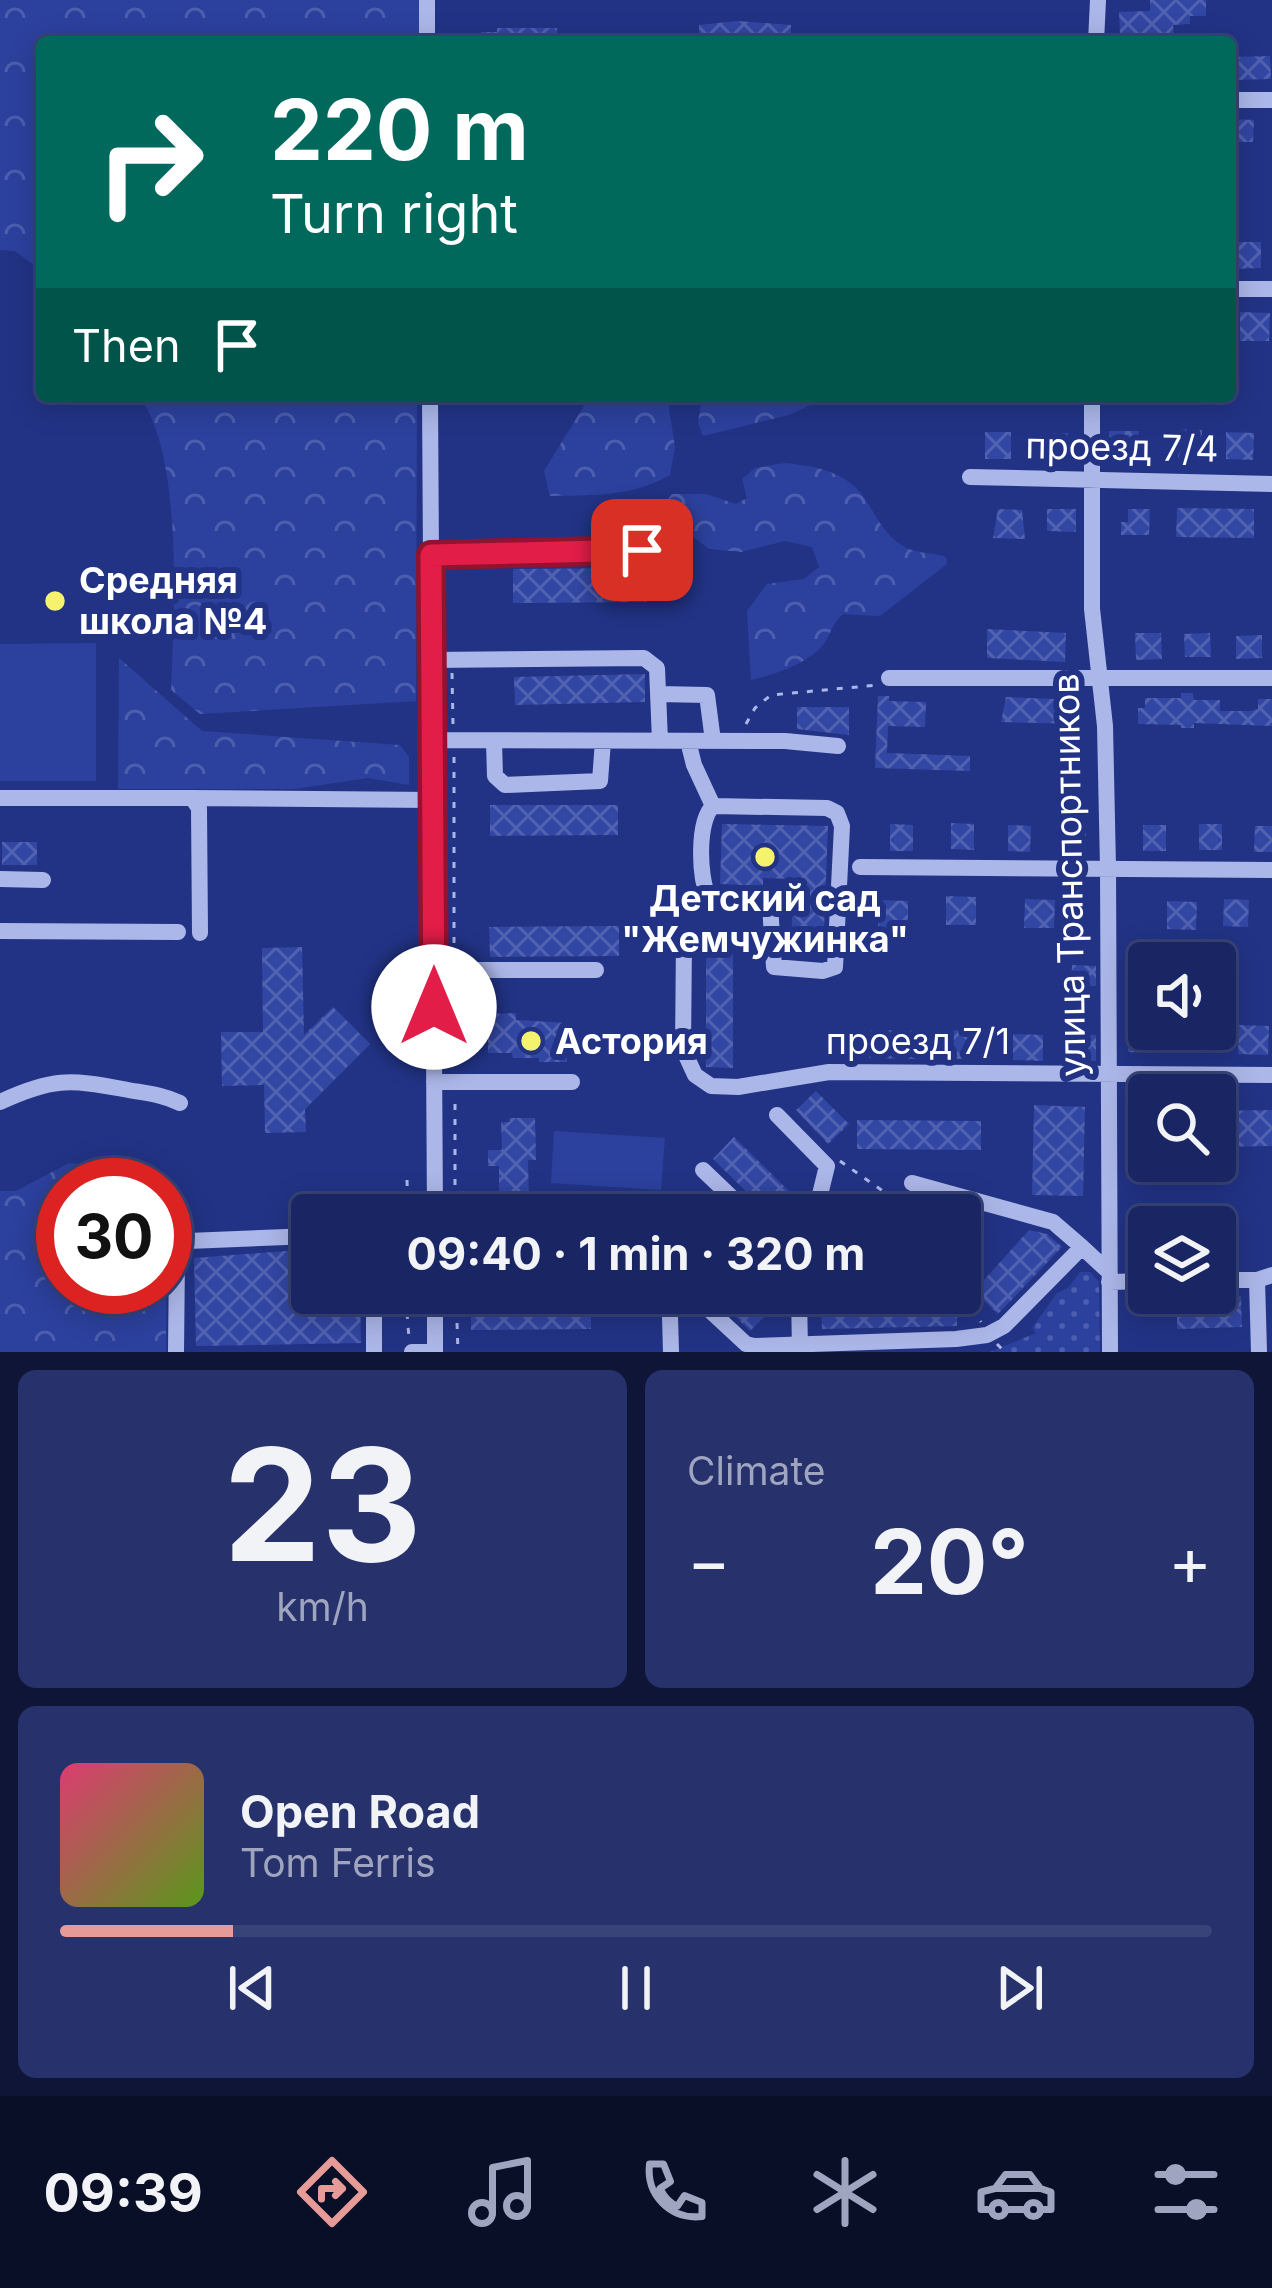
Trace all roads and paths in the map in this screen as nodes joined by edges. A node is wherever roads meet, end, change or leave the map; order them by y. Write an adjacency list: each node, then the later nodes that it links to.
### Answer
1 (427, 0): 3 (street)
2 (1098, 0): 4 (street)
3 (427, 36)
4 (1096, 36)
5 (1236, 100): 6 (street)
6 (1272, 100)
7 (1236, 289): 8 (street)
8 (1272, 289)
9 (430, 402): 15 (street)
10 (1092, 402): 12 (street, улица Транспортников)
11 (970, 477): 12 (street, проезд 7/4)
12 (1092, 479): 13 (street, проезд 7/4); 19 (street, улица Транспортников)
13 (1272, 484)
14 (642, 550): 15 (street)
15 (431, 555): 16 (street)
16 (432, 659): 17 (street); 23 (street)
17 (452, 659): 21 (street); 24 (path)
18 (889, 678): 19 (street); 22 (path)
19 (1101, 678): 20 (street); 36 (street, улица Транспортников)
20 (1272, 678)
21 (659, 694): 27 (street); 29 (street)
22 (743, 727)
23 (434, 740): 24 (street); 33 (street)
24 (454, 740): 25 (street); 45 (path)
25 (494, 741): 26 (street); 26 (street)
26 (603, 741): 27 (street)
27 (661, 741): 28 (street)
28 (688, 741): 29 (street); 34 (street)
29 (713, 741): 30 (street)
30 (838, 746)
31 (0, 797): 32 (street)
32 (192, 798): 33 (street); 42 (street)
33 (434, 800): 44 (street)
34 (713, 806): 34 (street)
35 (860, 867): 36 (street)
36 (1108, 867): 37 (street); 49 (street, улица Транспортников)
37 (1272, 870)
38 (0, 879): 39 (street)
39 (43, 880)
40 (0, 931): 41 (street)
41 (178, 932)
42 (200, 932)
43 (684, 940): 49 (street, проезд 7/1)
44 (434, 970): 45 (street); 48 (street)
45 (454, 970): 46 (street); 52 (path)
46 (596, 970)
47 (393, 1044): 48 (street)
48 (434, 1044): 51 (street)
49 (1107, 1074): 50 (street, проезд 7/1); 69 (street, улица Транспортников)
50 (1272, 1075)
51 (434, 1082): 52 (street); 62 (street)
52 (455, 1082): 53 (street); 63 (path)
53 (572, 1082)
54 (0, 1102): 55 (street)
55 (180, 1103)
56 (777, 1115): 65 (street)
57 (841, 1161): 66 (path)
58 (703, 1170): 64 (street)
59 (407, 1180): 61 (path)
60 (912, 1184): 68 (street)
61 (407, 1194)
62 (434, 1194)
63 (455, 1194)
64 (728, 1194)
65 (820, 1194)
66 (887, 1194)
67 (291, 1237): 84 (street)
68 (1082, 1247): 69 (street); 80 (street)
69 (1109, 1277): 71 (street); 90 (street, улица Транспортников)
70 (1264, 1277): 83 (street)
71 (1128, 1279)
72 (374, 1314): 85 (street)
73 (405, 1314): 86 (path)
74 (435, 1314): 87 (street)
75 (457, 1314): 88 (path)
76 (714, 1314): 81 (street)
77 (800, 1314): 81 (street)
78 (977, 1314): 80 (path)
79 (670, 1316): 89 (street)
80 (987, 1334): 81 (street)
81 (800, 1348)
82 (1272, 1350): 83 (street)
83 (1258, 1351)
84 (176, 1352)
85 (374, 1352)
86 (410, 1352): 87 (street)
87 (435, 1352)
88 (458, 1352)
89 (671, 1352)
90 (1110, 1352)

